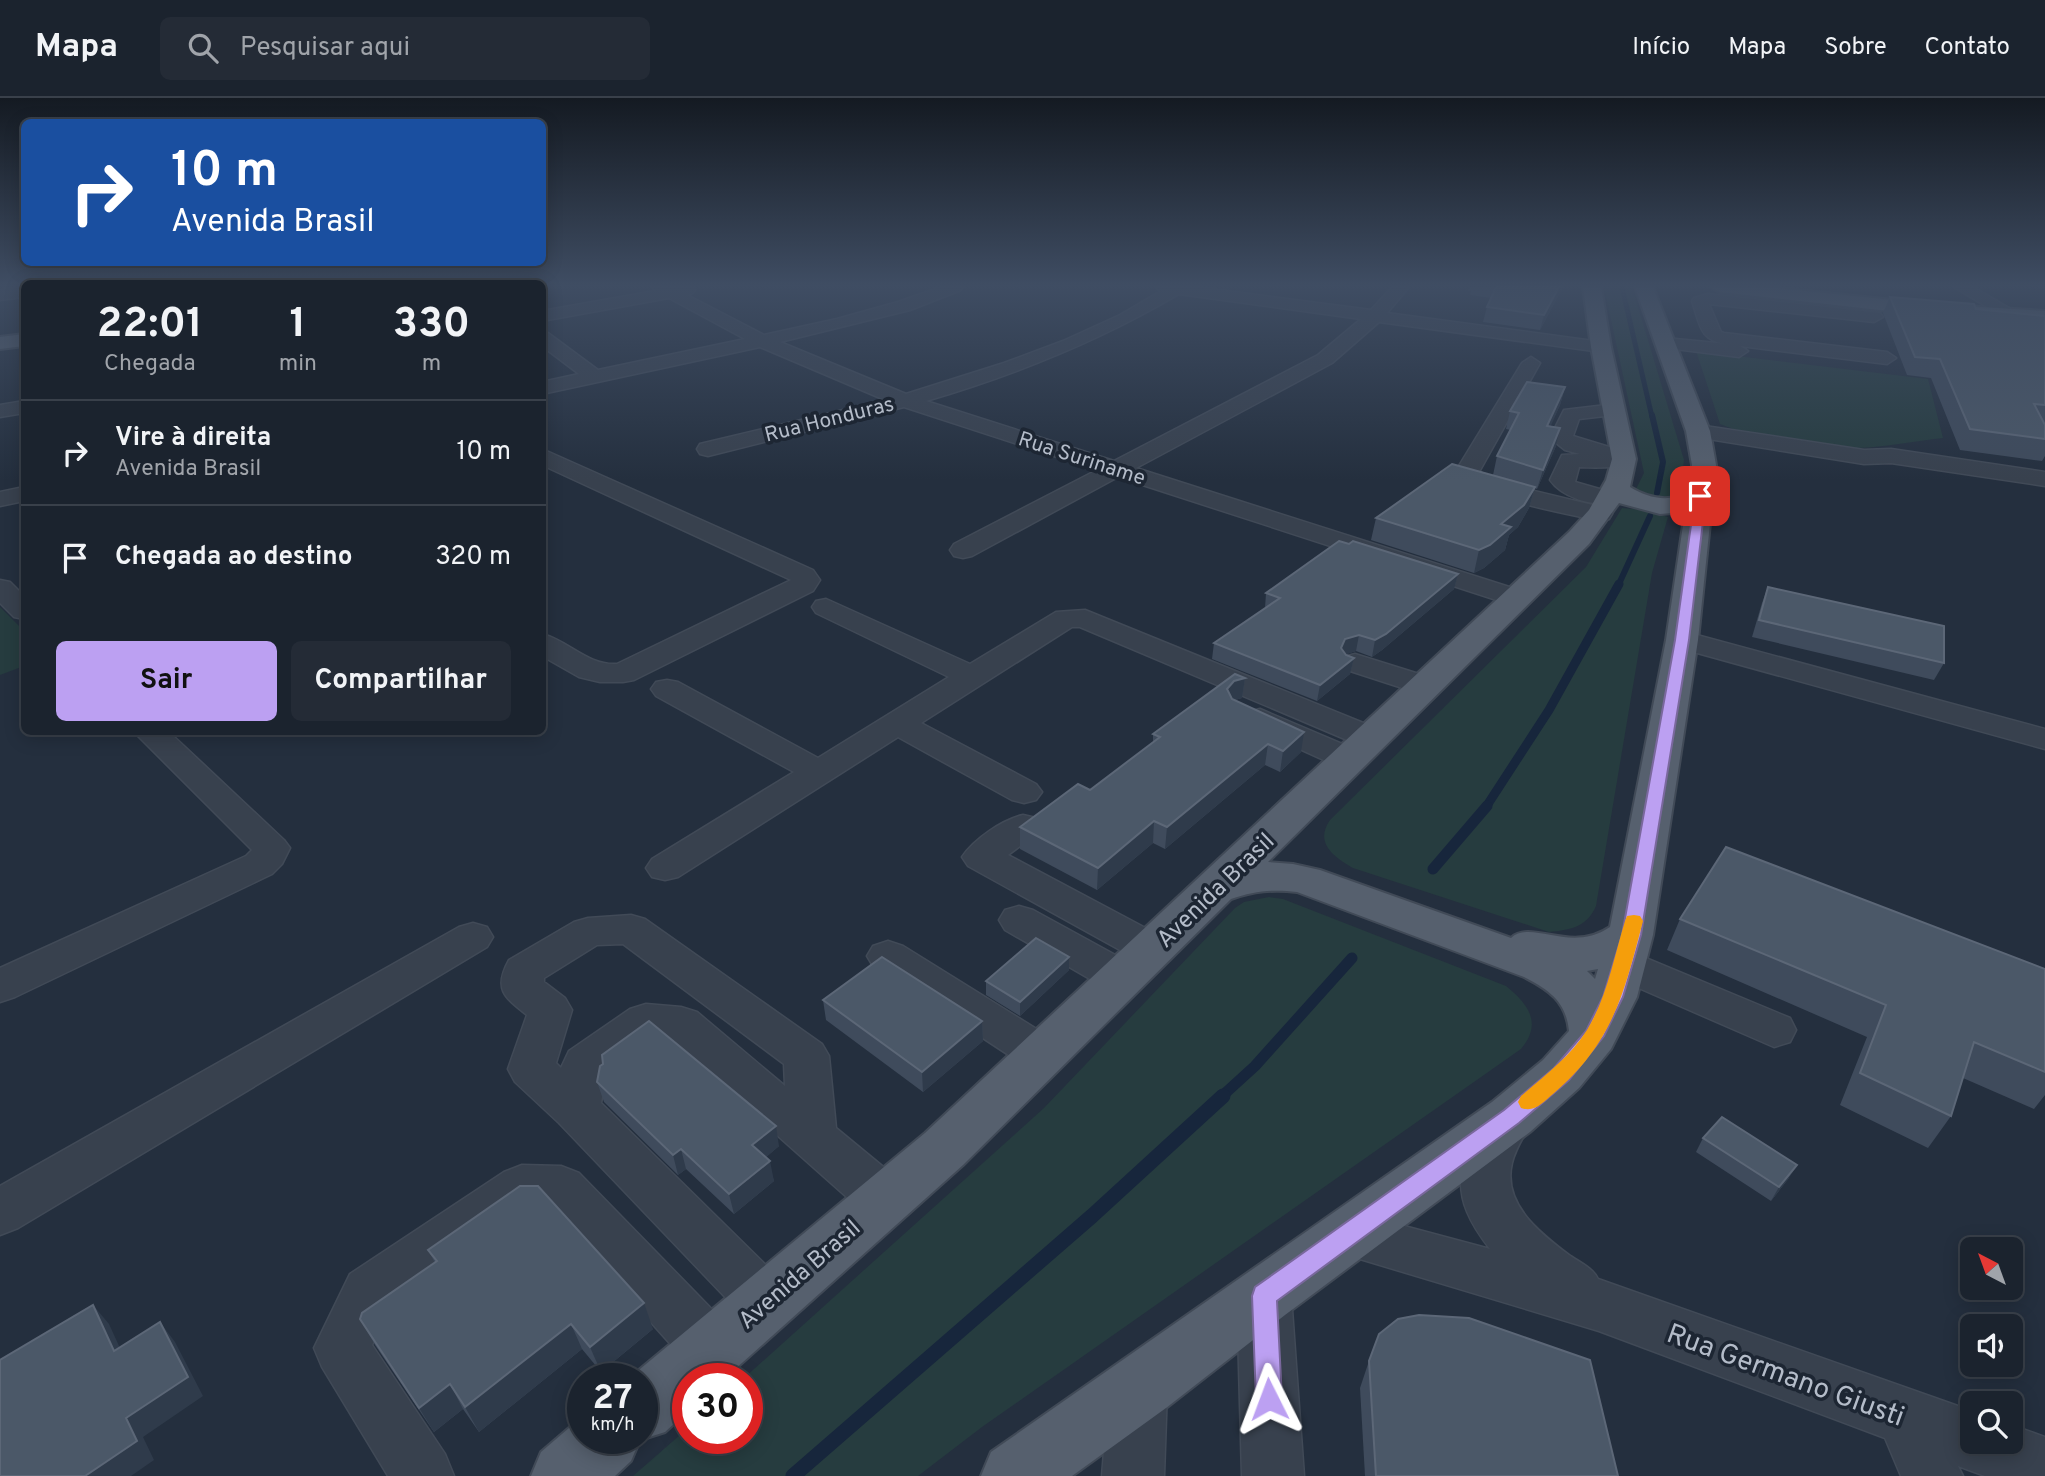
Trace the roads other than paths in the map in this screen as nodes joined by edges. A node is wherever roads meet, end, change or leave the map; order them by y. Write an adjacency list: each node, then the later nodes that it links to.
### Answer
1 (561, 351): 12 (street)
2 (719, 351): 12 (street)
3 (786, 351): 14 (street, Rua Suriname)
4 (1051, 351): 14 (street, Rua Honduras)
5 (1334, 351): 21 (street)
6 (1602, 351): 16 (main road)
7 (1668, 351): 18 (main road)
8 (1737, 351): 10 (street)
9 (1877, 351): 10 (street)
10 (1885, 353)
11 (1531, 363): 23 (street)
12 (595, 377): 13 (street)
13 (546, 387)
14 (906, 401): 19 (street, Rua Honduras); 21 (street, Rua Suriname)
15 (21, 408): 17 (street)
16 (1615, 410): 23 (main road); 23 (street)
17 (0, 411)
18 (1698, 431): 22 (street); 25 (main road)
19 (708, 449)
20 (546, 458): 33 (street)
21 (1118, 469): 27 (street); 29 (street, Rua Suriname)
22 (2045, 480)
23 (1615, 483): 25 (main road); 29 (main road, Avenida Brasil)
24 (21, 495): 26 (street)
25 (1700, 496): 32 (main road)
26 (0, 499)
27 (963, 550)
28 (0, 588): 31 (street)
29 (1515, 598): 36 (main road, Avenida Brasil)
30 (826, 607): 35 (street)
31 (21, 608)
32 (1682, 640): 41 (street); 49 (main road)
33 (546, 645)
34 (1355, 663): 36 (street)
35 (972, 677): 39 (street); 42 (street)
36 (1424, 686): 42 (main road, Avenida Brasil)
37 (667, 689): 43 (street)
38 (1243, 711): 42 (street)
39 (897, 723): 43 (street); 51 (street)
40 (153, 735): 52 (street)
41 (2045, 738)
42 (1360, 748): 44 (main road, Avenida Brasil)
43 (819, 772): 45 (street)
44 (1284, 822): 46 (main road, Avenida Brasil); 49 (main road)
45 (665, 868)
46 (1211, 892): 51 (main road, Avenida Brasil); 54 (main road)
47 (1019, 920): 51 (street)
48 (473, 936): 60 (street)
49 (1628, 950): 53 (street); 54 (main road)
50 (888, 956): 55 (street)
51 (1138, 964): 55 (main road, Avenida Brasil)
52 (1, 984)
53 (1774, 1030)
54 (1594, 1036): 57 (main road)
55 (1043, 1055): 59 (main road, Avenida Brasil)
56 (576, 1109): 58 (street); 58 (street); 63 (street)
57 (1511, 1116): 61 (main road); 64 (street, Rua Germano Giusti)
58 (813, 1137): 59 (street)
59 (886, 1200): 63 (main road, Avenida Brasil)
60 (0, 1212)
61 (1348, 1234): 62 (main road); 64 (street, Rua Germano Giusti)
62 (1264, 1296): 66 (main road); 77 (street)
63 (766, 1302): 65 (main road, Avenida Brasil)
64 (1600, 1305): 68 (street, Rua Germano Giusti)
65 (712, 1349): 67 (main road, Avenida Brasil); 73 (street)
66 (1138, 1390): 75 (main road); 76 (street)
67 (658, 1395)
68 (1906, 1418): 69 (street, Rua Germano Giusti); 78 (street)
69 (1960, 1437)
70 (590, 1454): 74 (main road)
71 (2006, 1454): 72 (street, Rua Germano Giusti)
72 (2045, 1468)
73 (423, 1476)
74 (565, 1476)
75 (1015, 1476)
76 (1133, 1476)
77 (1273, 1476)
78 (1932, 1476)

